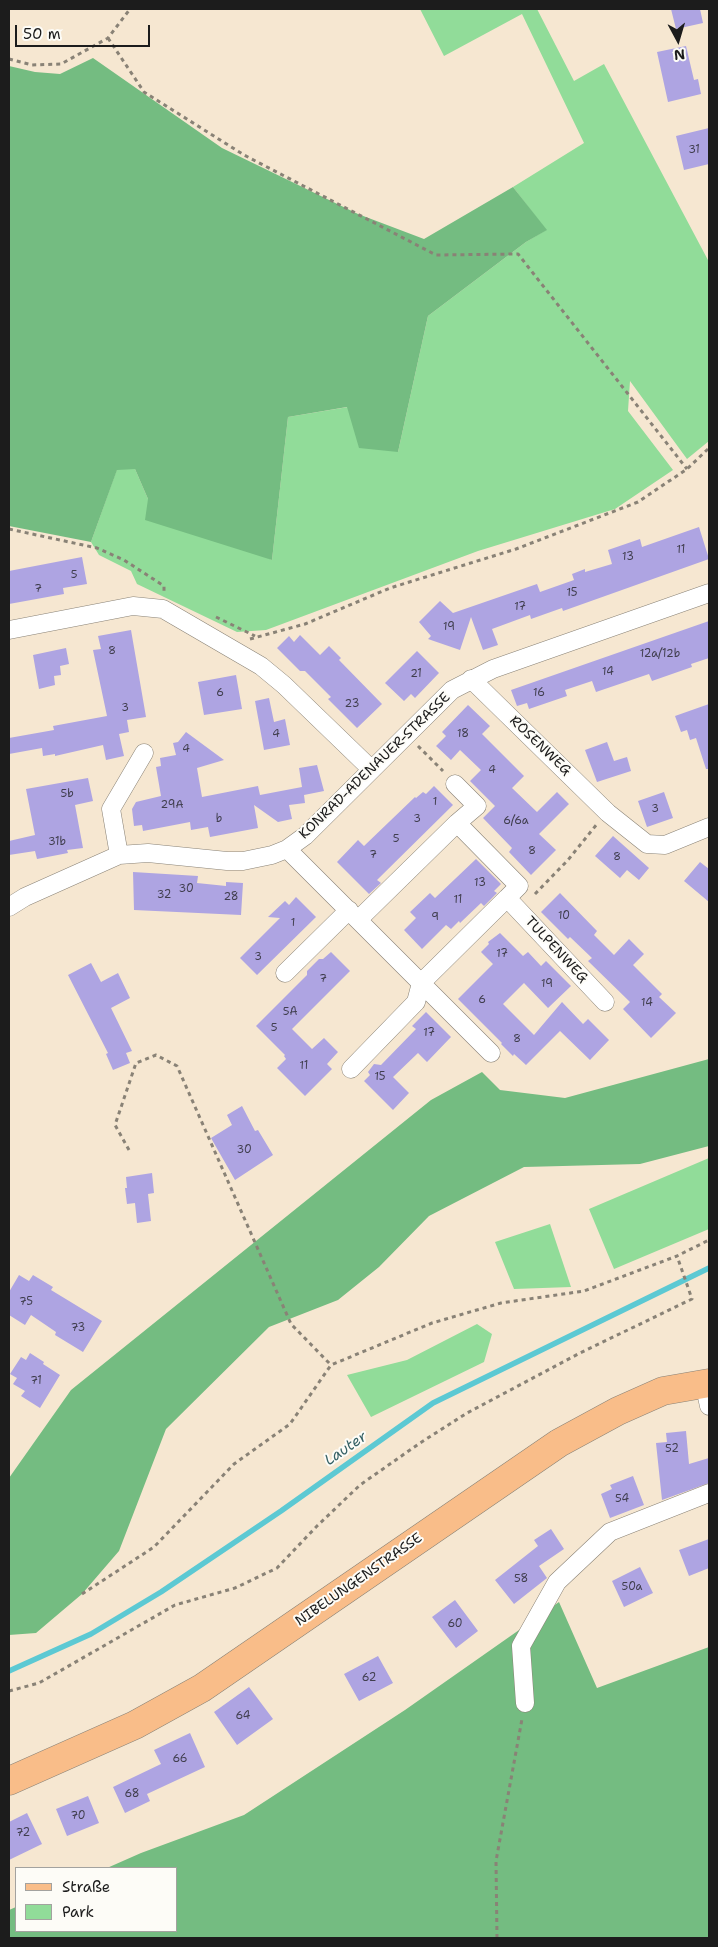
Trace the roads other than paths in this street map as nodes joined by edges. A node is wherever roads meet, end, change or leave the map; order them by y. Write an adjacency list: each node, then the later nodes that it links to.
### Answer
1 (709, 594): 3 (street, KONRAD-ADENAUER-STRASSE)
2 (9, 630): 5 (street)
3 (471, 679): 5 (street, KONRAD-ADENAUER-STRASSE); 8 (street, ROSENWEG)
4 (144, 754): 10 (street)
5 (371, 769): 9 (street, KONRAD-ADENAUER-STRASSE)
6 (456, 784): 7 (street)
7 (458, 823): 11 (street, TULPENWEG); 13 (street)
8 (709, 827)
9 (287, 848): 10 (street, KONRAD-ADENAUER-STRASSE); 13 (street)
10 (119, 855): 12 (street, KONRAD-ADENAUER-STRASSE)
11 (513, 892): 15 (street); 16 (street, TULPENWEG)
12 (9, 907)
13 (354, 914): 14 (street); 15 (street)
14 (285, 973)
15 (421, 983): 17 (street); 18 (street)
16 (605, 1002)
17 (491, 1053)
18 (351, 1068)
19 (708, 1391): 22 (main road, NIBELUNGENSTRASSE)
20 (709, 1493): 21 (street)
21 (525, 1703)
22 (9, 1781)

